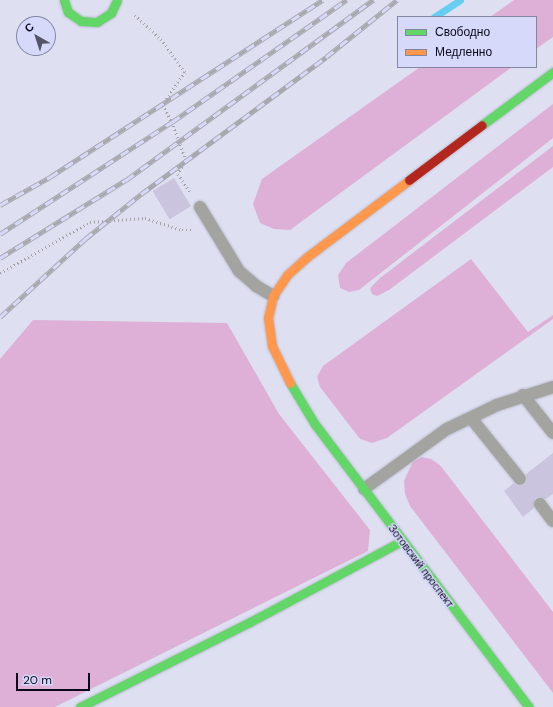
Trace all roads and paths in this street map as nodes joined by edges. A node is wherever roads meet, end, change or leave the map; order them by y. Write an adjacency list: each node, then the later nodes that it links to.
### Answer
1 (64, 0): 2 (street)
2 (117, 0)
3 (130, 10): 5 (path)
4 (553, 72): 8 (street)
5 (200, 207): 6 (lane)
6 (215, 231): 7 (path); 8 (lane)
7 (0, 273)
8 (273, 296): 14 (street, Зотовский проспект)
9 (553, 387): 10 (lane)
10 (523, 395): 11 (lane); 12 (lane)
11 (471, 418): 13 (lane); 14 (lane)
12 (553, 433)
13 (520, 479)
14 (364, 490): 17 (street, Зотовский проспект)
15 (540, 504): 16 (lane)
16 (553, 521)
17 (402, 541): 18 (street); 19 (street, Зотовский проспект)
18 (80, 707)
19 (529, 707)

